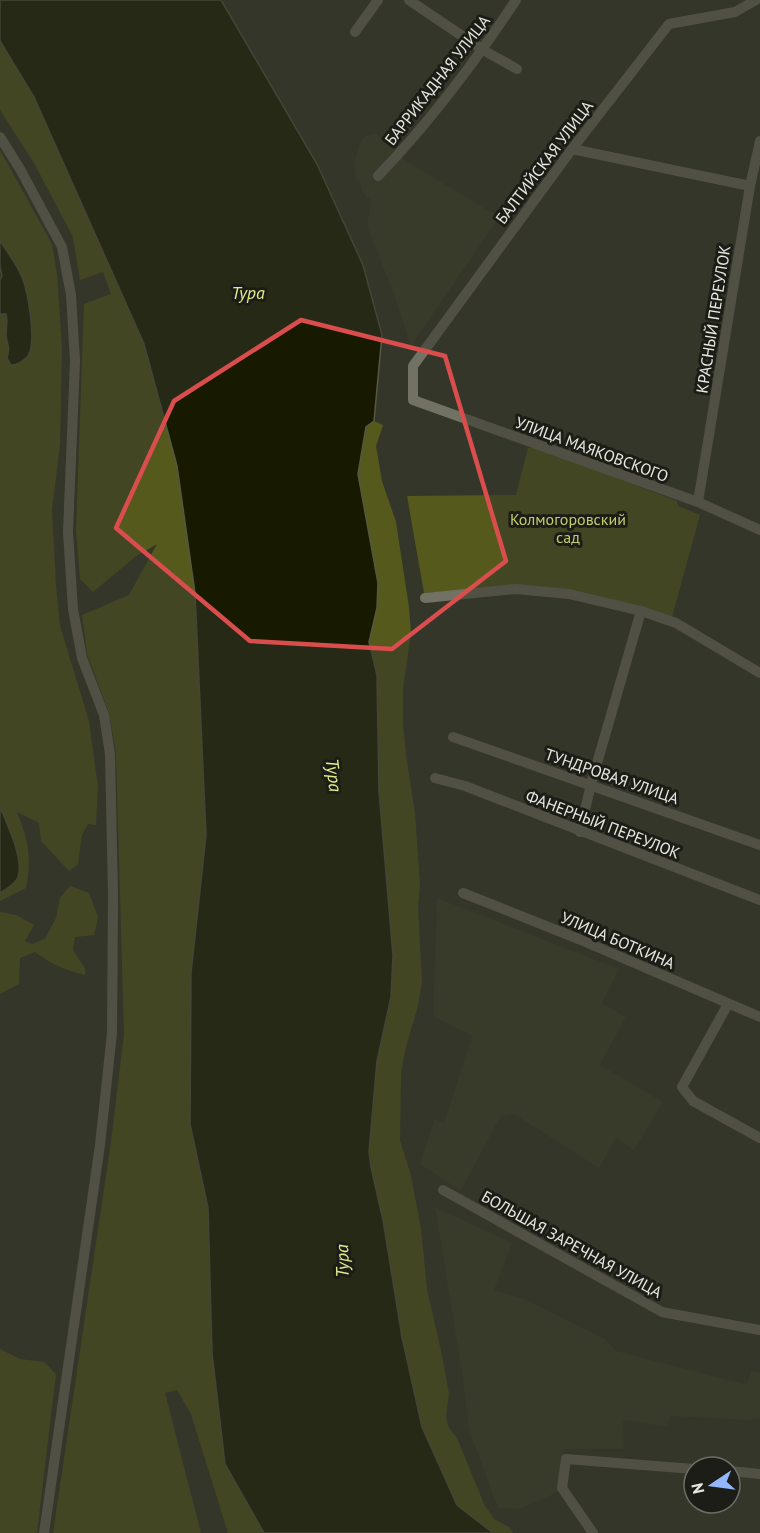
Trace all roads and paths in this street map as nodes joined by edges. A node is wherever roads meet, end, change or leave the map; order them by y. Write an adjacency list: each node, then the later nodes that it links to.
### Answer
1 (378, 0): 5 (street)
2 (409, 0): 6 (street)
3 (516, 0): 6 (street, БАРРИКАДНАЯ УЛИЦА)
4 (756, 0): 10 (street, БАЛТИЙСКАЯ УЛИЦА)
5 (355, 32)
6 (483, 50): 7 (street); 11 (street, БАРРИКАДНАЯ УЛИЦА)
7 (518, 69)
8 (0, 137): 34 (street)
9 (760, 141): 12 (street, КРАСНЫЙ ПЕРЕУЛОК)
10 (572, 149): 12 (street); 13 (street, БАЛТИЙСКАЯ УЛИЦА)
11 (378, 176)
12 (750, 186): 14 (street, КРАСНЫЙ ПЕРЕУЛОК)
13 (413, 400): 14 (street, УЛИЦА МАЯКОВСКОГО)
14 (698, 502): 15 (street, УЛИЦА МАЯКОВСКОГО)
15 (760, 530)
16 (425, 598): 17 (street)
17 (641, 611): 18 (street); 21 (street)
18 (760, 673)
19 (453, 737): 21 (street, ТУНДРОВАЯ УЛИЦА)
20 (435, 778): 22 (street, ФАНЕРНЫЙ ПЕРЕУЛОК)
21 (591, 784): 22 (street); 23 (street, ТУНДРОВАЯ УЛИЦА)
22 (580, 832): 25 (street, ФАНЕРНЫЙ ПЕРЕУЛОК)
23 (760, 845)
24 (463, 893): 26 (street, УЛИЦА БОТКИНА)
25 (760, 900)
26 (728, 1004): 27 (street, УЛИЦА БОТКИНА); 28 (street)
27 (760, 1017)
28 (760, 1138)
29 (444, 1190): 30 (street, БОЛЬШАЯ ЗАРЕЧНАЯ УЛИЦА)
30 (760, 1330)
31 (682, 1468): 35 (street)
32 (742, 1472): 33 (street)
33 (760, 1474)
34 (44, 1533)
35 (593, 1533)

